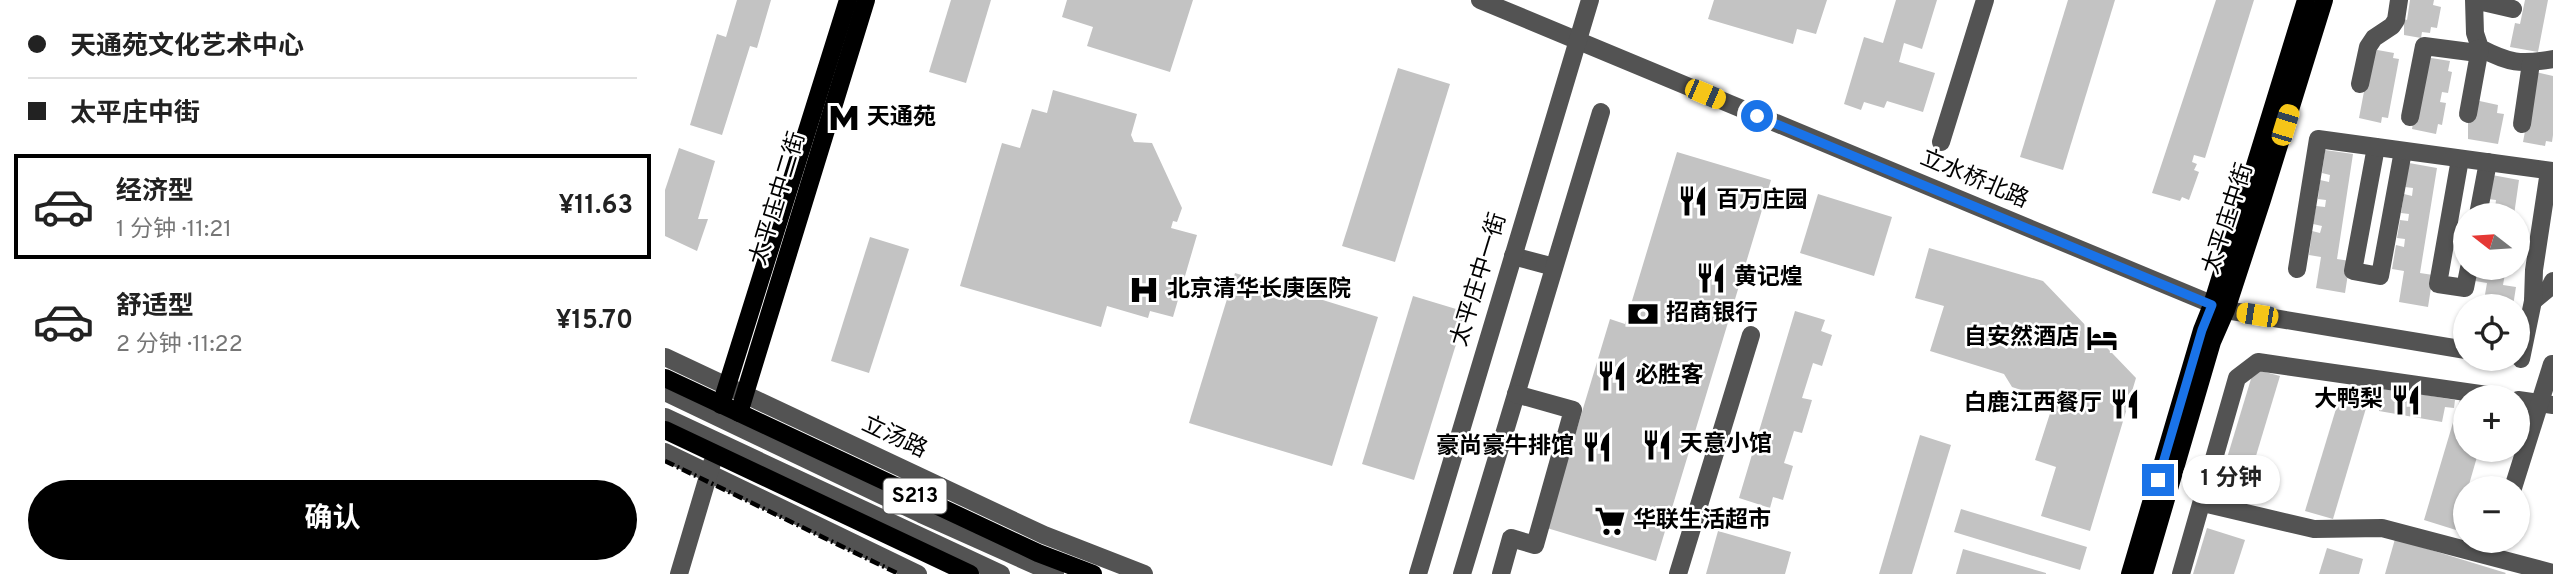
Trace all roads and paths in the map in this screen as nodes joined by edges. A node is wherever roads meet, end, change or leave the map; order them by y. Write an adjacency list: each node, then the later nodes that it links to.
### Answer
1 (848, 0): 40 (main road, 太平庄中二街)
2 (866, 0): 44 (main road, 太平庄中二街)
3 (1480, 0): 10 (street, 立水桥北路)
4 (1590, 0): 10 (street, 太平庄中一街)
5 (1985, 0): 19 (street)
6 (2306, 0): 32 (main road, 太平庄中街)
7 (2324, 0): 32 (main road, 太平庄中街)
8 (2399, 0): 14 (street)
9 (2513, 9): 11 (street)
10 (1577, 41): 26 (street, 太平庄中一街); 32 (street, 立水桥北路)
11 (2480, 48): 13 (street); 16 (street); 17 (street)
12 (2553, 59): 13 (street)
13 (2531, 63): 18 (street)
14 (2360, 84)
15 (1601, 112): 27 (street)
16 (2468, 114)
17 (2410, 117)
18 (2522, 124)
19 (1941, 142)
20 (2376, 147): 21 (street); 21 (street); 28 (street)
21 (2403, 151): 22 (street)
22 (2461, 159): 23 (street); 29 (street)
23 (2488, 162): 24 (street); 25 (street)
24 (2551, 171): 31 (street)
25 (2480, 203)
26 (1513, 256): 27 (street); 65 (street, 太平庄中一街)
27 (1554, 267): 43 (street)
28 (2297, 269)
29 (2467, 280)
30 (2553, 281): 31 (street)
31 (2533, 301): 33 (street)
32 (2219, 308): 35 (street, 立水桥北路); 69 (main road, 太平庄中街); 70 (main road, 太平庄中街)
33 (2530, 314)
34 (1751, 335): 68 (street)
35 (2453, 348)
36 (665, 357): 40 (street, 立汤路 / S213)
37 (2530, 361): 38 (street)
38 (2553, 364): 45 (street)
39 (665, 378): 46 (main road, 立汤路 / S213)
40 (727, 387): 44 (street, 立汤路 / S213); 46 (main road, 太平庄中二街)
41 (2453, 390): 54 (street)
42 (665, 392): 62 (street)
43 (1516, 394): 66 (street); 67 (street)
44 (744, 395): 47 (main road, 太平庄中二街); 64 (street, 立汤路 / S213)
45 (2547, 404): 53 (street)
46 (721, 405): 47 (main road, 立汤路 / S213)
47 (739, 413): 63 (main road, 立汤路 / S213)
48 (665, 417): 61 (street)
49 (665, 430): 51 (main road, S213)
50 (665, 452): 52 (street)
51 (716, 454): 52 (street); 60 (main road, S213)
52 (708, 472): 58 (street); 59 (street)
53 (2519, 476)
54 (2203, 503): 55 (street); 71 (street)
55 (2453, 541)
56 (2504, 553): 57 (street)
57 (2553, 573)
58 (679, 574)
59 (918, 574)
60 (970, 574)
61 (1001, 574)
62 (1055, 574)
63 (1093, 574)
64 (1144, 574)
65 (1418, 574)
66 (1462, 574)
67 (1501, 574)
68 (1678, 574)
69 (2130, 574)
70 (2144, 574)
71 (2181, 574)

